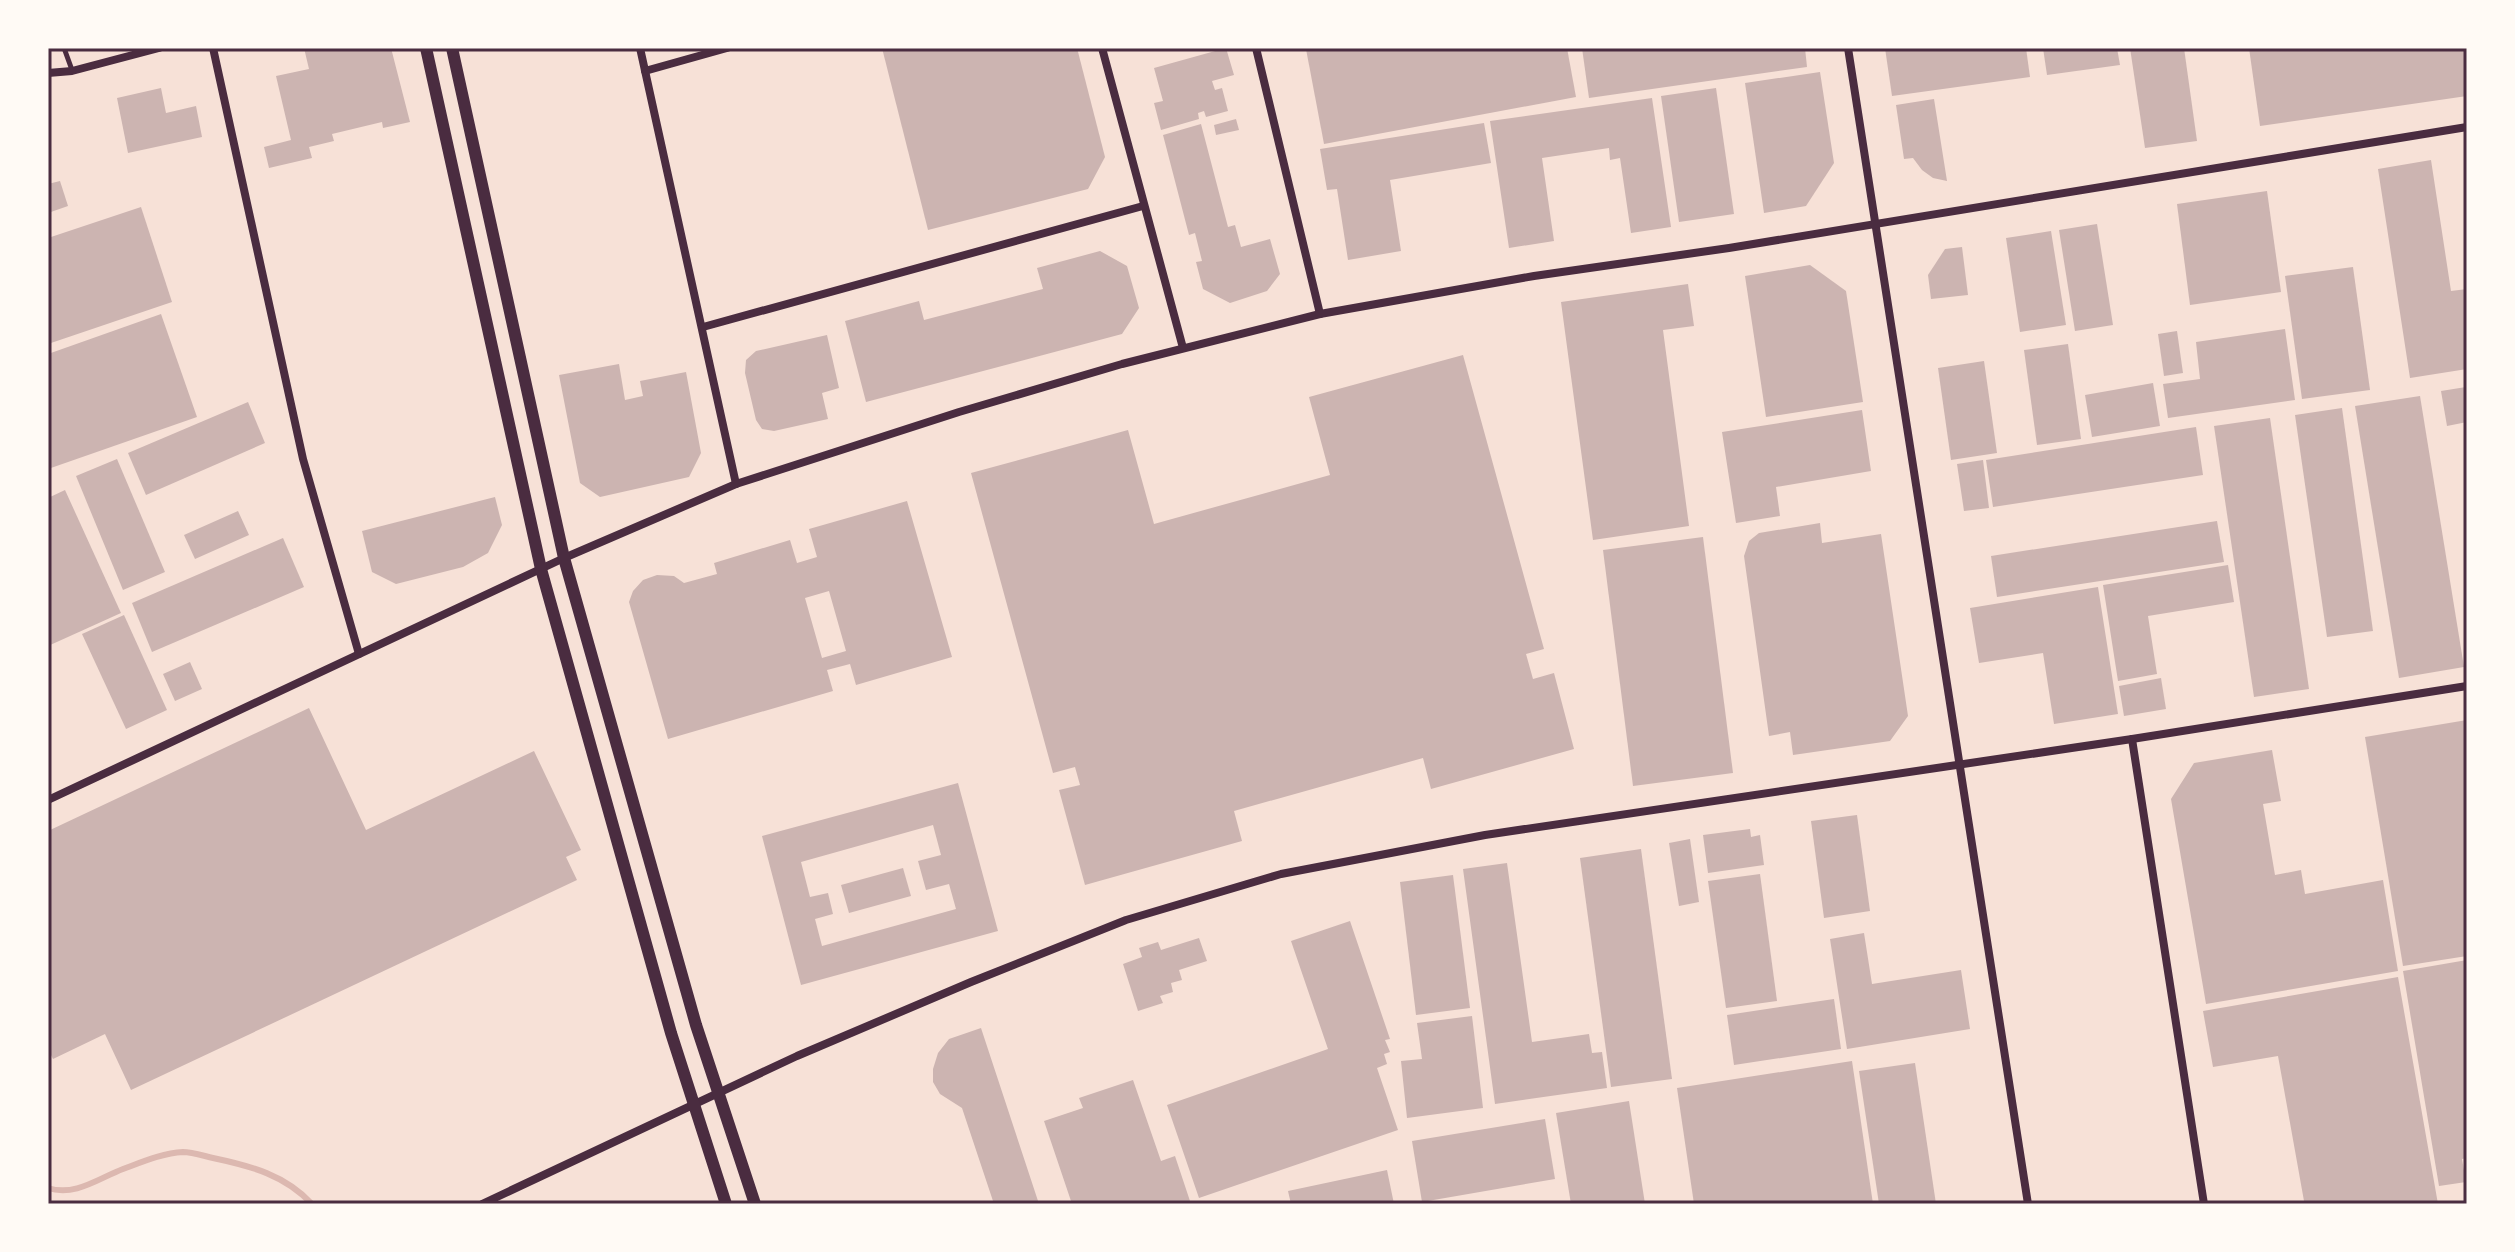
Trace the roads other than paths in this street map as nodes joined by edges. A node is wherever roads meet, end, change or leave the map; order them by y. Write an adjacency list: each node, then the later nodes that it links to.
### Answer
1 (64, 48): 11 (lane)
2 (159, 48): 11 (street)
3 (213, 48): 23 (street)
4 (426, 48): 22 (street)
5 (452, 48): 21 (street)
6 (640, 48): 12 (street)
7 (727, 48): 12 (street)
8 (1102, 48): 15 (street)
9 (1256, 48): 17 (street)
10 (1848, 48): 16 (street)
11 (72, 71): 13 (street)
12 (645, 71): 18 (street)
13 (48, 73)
14 (2467, 127): 16 (street)
15 (1143, 206): 18 (street); 19 (street)
16 (1875, 224): 17 (street); 26 (street)
17 (1320, 314): 19 (street)
18 (703, 327): 20 (street)
19 (1183, 348): 20 (street)
20 (736, 484): 21 (street)
21 (564, 558): 22 (street); 28 (street)
22 (541, 569): 23 (street); 29 (street)
23 (359, 654): 27 (street)
24 (2467, 686): 25 (street)
25 (2132, 739): 26 (street); 34 (street)
26 (1959, 764): 28 (street); 33 (street)
27 (48, 800)
28 (718, 1094): 29 (street); 32 (street)
29 (693, 1106): 30 (street); 31 (street)
30 (482, 1204)
31 (726, 1204)
32 (755, 1204)
33 (2028, 1204)
34 (2204, 1204)

